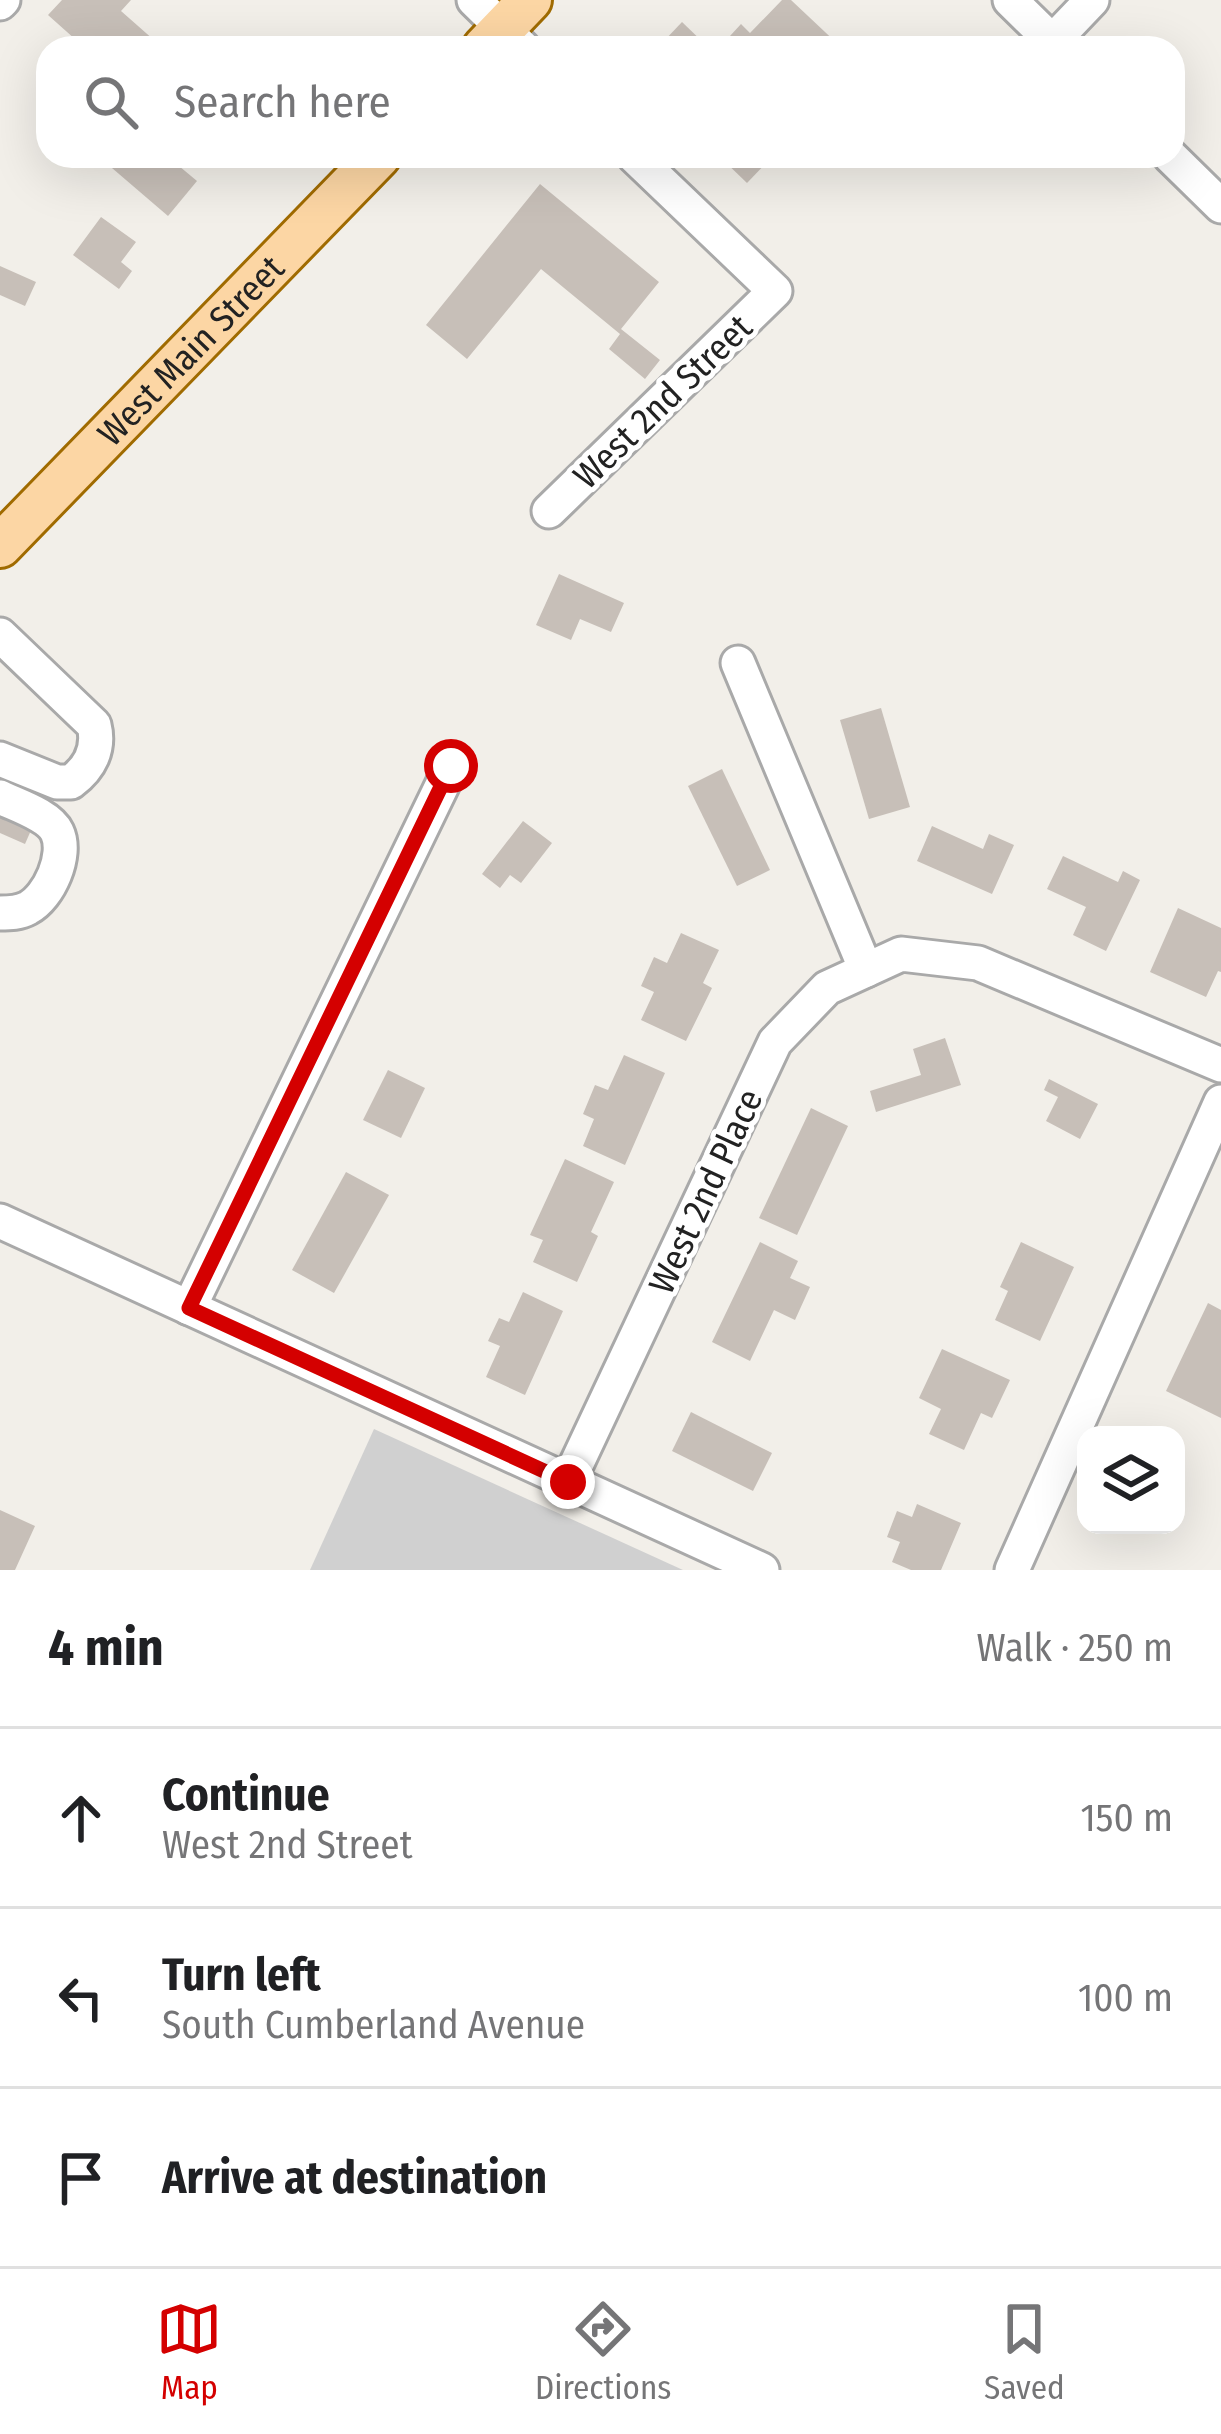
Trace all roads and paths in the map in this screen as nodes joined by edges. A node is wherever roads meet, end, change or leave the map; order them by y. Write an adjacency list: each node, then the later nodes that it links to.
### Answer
1 (1010, 0): 3 (street)
2 (1091, 0): 4 (street)
3 (1047, 36)
4 (1063, 36)
5 (367, 168): 10 (main road, West Main Street)
6 (647, 168): 9 (street, West 2nd Street)
7 (1182, 168): 8 (street)
8 (1221, 206)
9 (549, 511)
10 (0, 546)
11 (0, 635): 13 (street)
12 (738, 663): 17 (street)
13 (0, 759)
14 (451, 766): 21 (street)
15 (0, 797): 16 (street)
16 (0, 913)
17 (866, 970): 18 (street, West 2nd Place); 22 (street, West 2nd Place)
18 (1221, 1065)
19 (1221, 1102): 24 (street)
20 (0, 1221): 21 (street)
21 (189, 1308): 22 (street)
22 (568, 1482): 23 (street)
23 (763, 1570)
24 (1012, 1570)

